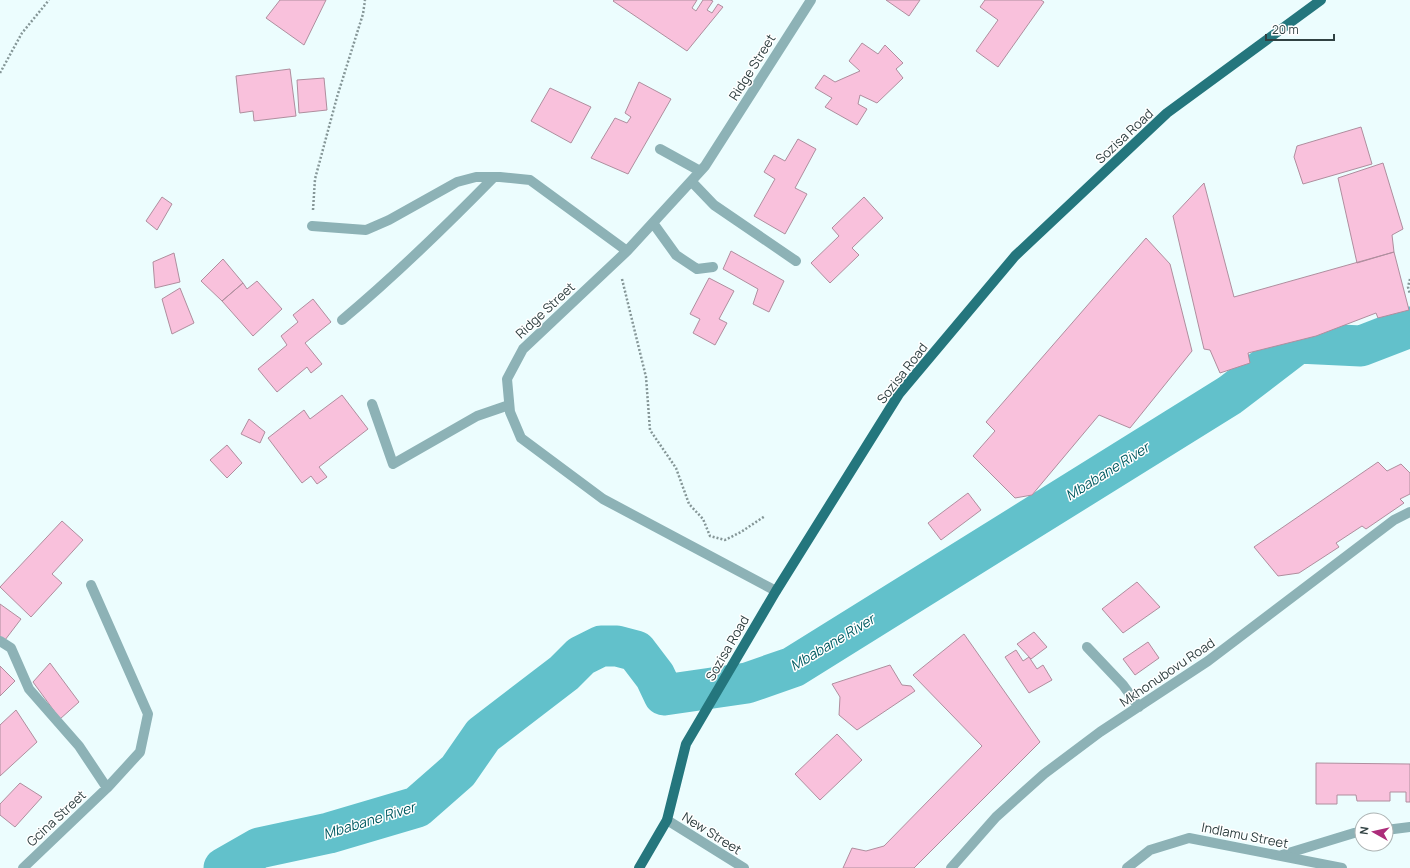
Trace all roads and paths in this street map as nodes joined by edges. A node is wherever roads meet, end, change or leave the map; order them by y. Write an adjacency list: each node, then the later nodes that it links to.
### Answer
1 (49, 0): 5 (path)
2 (365, 0): 11 (path)
3 (811, 0): 7 (street, Ridge Street)
4 (1321, 0): 24 (main road, Sozisa Road)
5 (0, 73)
6 (660, 149): 7 (street)
7 (700, 171): 9 (street, Ridge Street)
8 (494, 177): 11 (street); 12 (street); 18 (street)
9 (691, 181): 10 (street, Ridge Street); 14 (street)
10 (652, 223): 12 (street, Ridge Street); 15 (street)
11 (312, 226)
12 (627, 251): 13 (street, Ridge Street)
13 (618, 260): 20 (street, Ridge Street); 22 (path)
14 (796, 261)
15 (713, 267)
16 (1410, 279): 17 (path)
17 (1410, 294)
18 (342, 320)
19 (372, 404): 20 (street)
20 (509, 405): 24 (street, Ridge Street)
21 (1410, 512): 27 (street, Mkhonubovu Road)
22 (765, 516)
23 (91, 585): 28 (street, Gcina Street)
24 (776, 591): 29 (main road, Sozisa Road)
25 (0, 641): 28 (street)
26 (1087, 648): 27 (street)
27 (1139, 706): 37 (street, Mkhonubovu Road)
28 (107, 788): 34 (street, Gcina Street)
29 (667, 820): 35 (main road, Sozisa Road); 36 (street, New Street)
30 (1410, 826): 31 (street)
31 (1394, 829)
32 (1354, 834): 33 (street)
33 (1282, 856): 38 (street, Indlamu Street); 39 (street, Indlamu Street)
34 (23, 868)
35 (640, 868)
36 (744, 868)
37 (951, 868)
38 (1127, 868)
39 (1338, 868)

